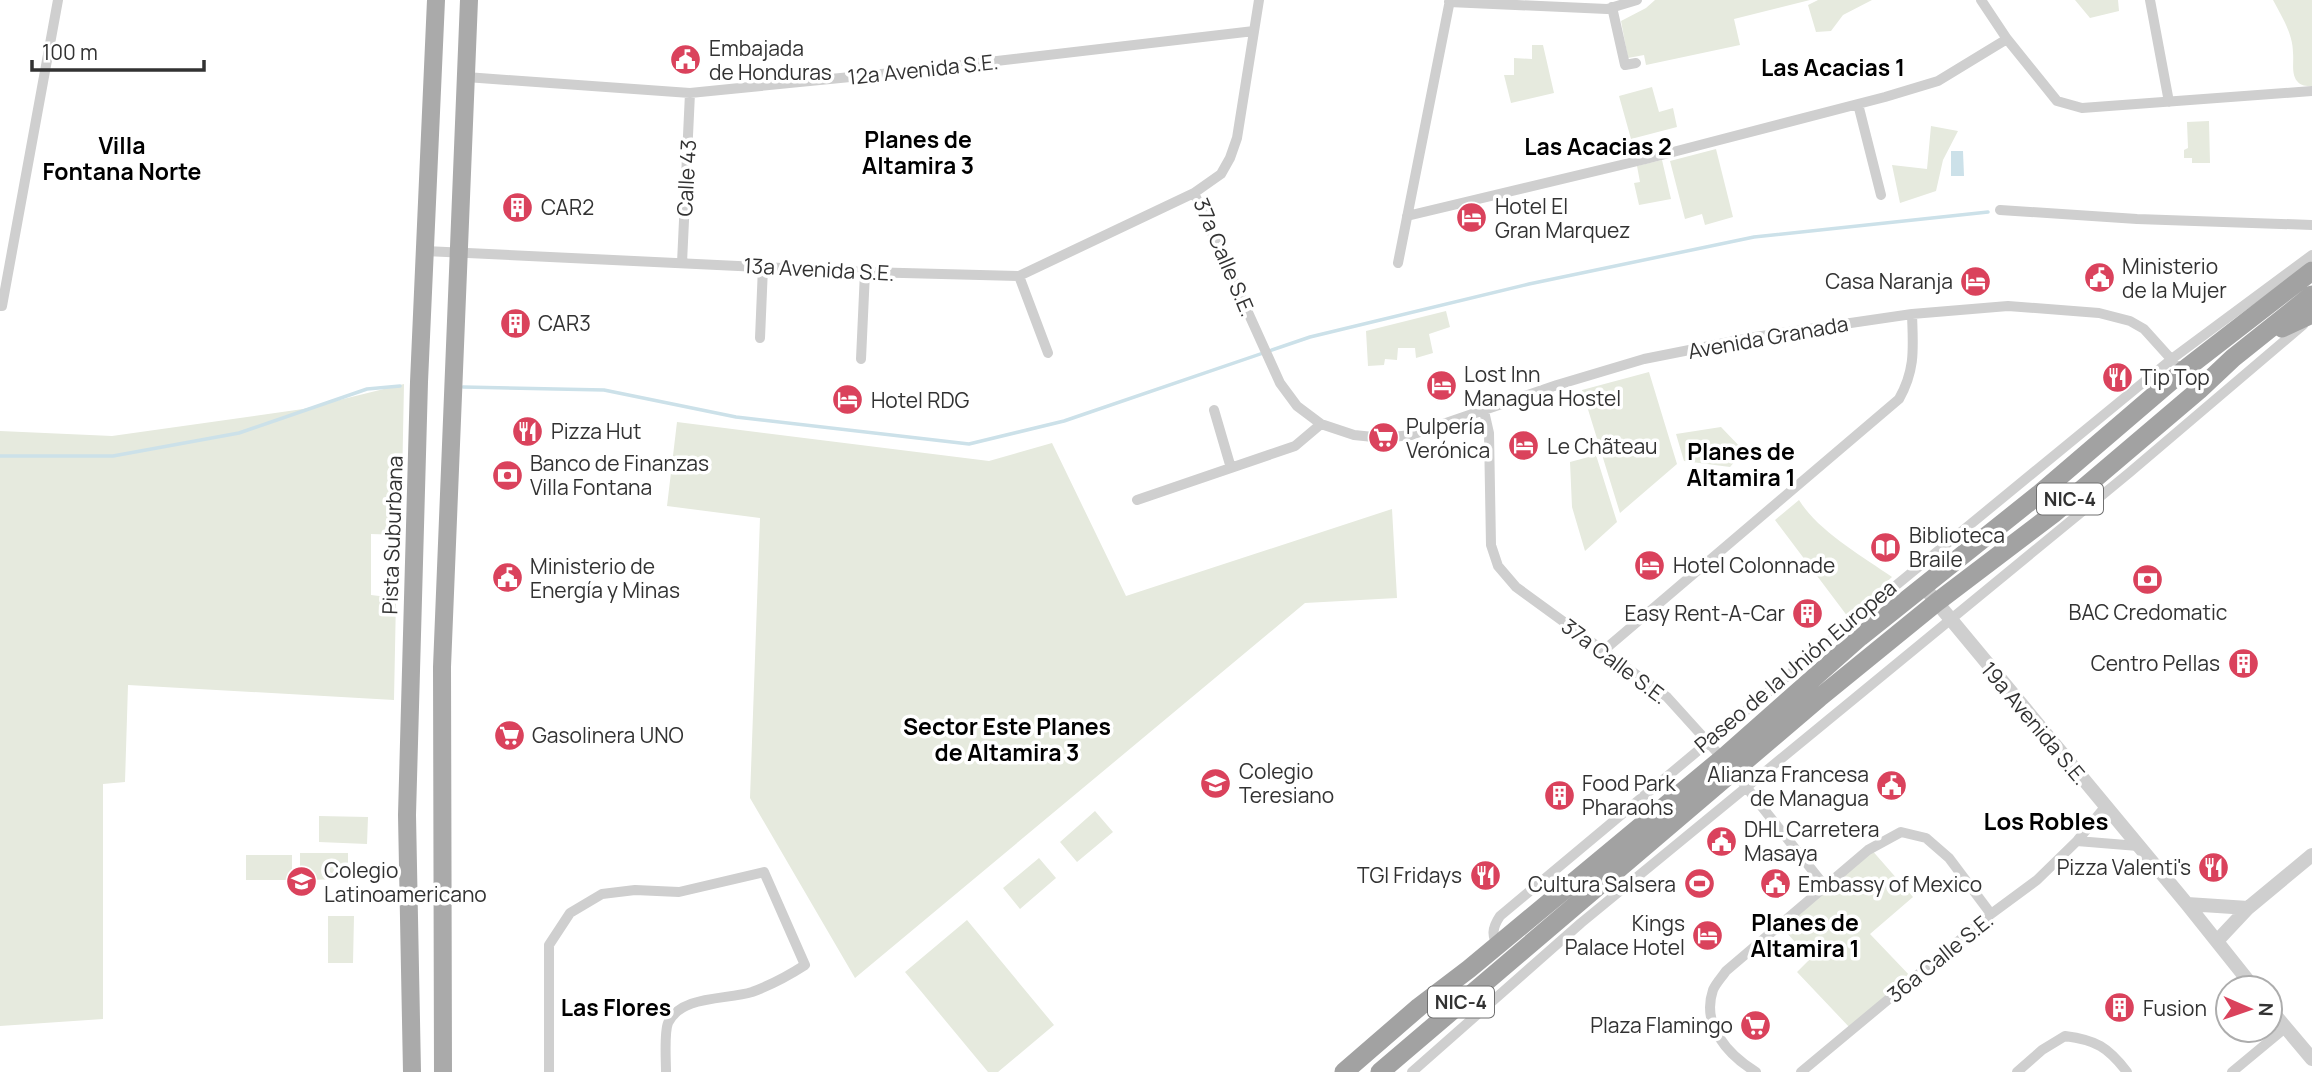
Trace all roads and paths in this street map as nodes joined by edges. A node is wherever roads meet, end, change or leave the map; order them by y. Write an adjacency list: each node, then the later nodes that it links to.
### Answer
1 (58, 0): 34 (street)
2 (436, 0): 23 (main road, Pista Suburbana)
3 (469, 0): 13 (main road)
4 (1259, 0): 10 (street, 37a Calle S.E.)
5 (1637, 0): 9 (street)
6 (1981, 0): 11 (street)
7 (2150, 0): 16 (street)
8 (1450, 1): 9 (street); 21 (street)
9 (1612, 7): 12 (street)
10 (1254, 31): 15 (street, 12a Avenida S.E.); 18 (street, 37a Calle S.E.)
11 (2007, 39): 16 (street); 17 (street)
12 (1636, 63)
13 (466, 77): 15 (street, 12a Avenida S.E.); 24 (main road)
14 (2311, 89): 16 (street)
15 (690, 93): 26 (street, Calle 43)
16 (2169, 102)
17 (1858, 104): 19 (street); 21 (street)
18 (1194, 193): 31 (street, 13a Avenida S.E.); 45 (street, 37a Calle S.E.)
19 (1881, 195)
20 (2000, 211): 22 (street)
21 (1407, 216): 27 (street)
22 (2312, 225)
23 (425, 251): 24 (street, 13a Avenida S.E.); 69 (main road, Pista Suburbana)
24 (459, 251): 26 (street, 13a Avenida S.E.); 70 (main road)
25 (2312, 255): 32 (street)
26 (682, 263): 28 (street, 13a Avenida S.E.)
27 (1398, 263)
28 (763, 267): 30 (street, 13a Avenida S.E.); 37 (street)
29 (2312, 271): 32 (highway, Paseo de la Unión Europea / NIC-4)
30 (865, 272): 31 (street, 13a Avenida S.E.); 40 (street)
31 (1019, 275): 38 (street)
32 (2267, 295): 41 (highway, Paseo de la Unión Europea / NIC-4)
33 (2312, 295): 39 (highway, Paseo de la Unión Europea / NIC-4)
34 (0, 306)
35 (1912, 314): 41 (street, Avenida Granada); 44 (street, Avenida Granada); 51 (street)
36 (2312, 317): 39 (highway); 50 (street)
37 (760, 338)
38 (1048, 353)
39 (2233, 358): 42 (highway, Paseo de la Unión Europea / NIC-4)
40 (861, 359)
41 (2178, 364): 42 (street, Avenida Granada); 48 (highway, Paseo de la Unión Europea / NIC-4); 52 (street)
42 (2199, 390): 49 (highway, Paseo de la Unión Europea / NIC-4)
43 (1214, 410): 46 (street)
44 (1484, 411): 45 (street, Avenida Granada); 51 (street, 37a Calle S.E.)
45 (1321, 425): 46 (street)
46 (1231, 468): 47 (street)
47 (1137, 500)
48 (1924, 587): 49 (street, 19a Avenida S.E.); 53 (highway, Paseo de la Unión Europea / NIC-4)
49 (1937, 602): 50 (street, 19a Avenida S.E.); 53 (highway, Paseo de la Unión Europea / NIC-4)
50 (1950, 618): 54 (street); 55 (street, 19a Avenida S.E.)
51 (1603, 651): 52 (street, 37a Calle S.E.)
52 (1708, 741): 53 (street, 37a Calle S.E.); 64 (street)
53 (1728, 764): 54 (street, 37a Calle S.E.); 64 (highway, Paseo de la Unión Europea / NIC-4); 65 (highway, Paseo de la Unión Europea / NIC-4)
54 (1746, 786): 59 (street, 37a Calle S.E.); 75 (street)
55 (2105, 807): 56 (street, 36a Calle S.E.); 57 (street, 19a Avenida S.E.)
56 (2077, 841): 57 (street); 62 (street, 36a Calle S.E.)
57 (2138, 846): 60 (street, 19a Avenida S.E.)
58 (2312, 855): 61 (street)
59 (1824, 885): 62 (street); 76 (street)
60 (2188, 904): 61 (street); 63 (street, 19a Avenida S.E.)
61 (2248, 908): 63 (street)
62 (1991, 914): 77 (street, 36a Calle S.E.)
63 (2217, 941): 66 (street, 19a Avenida S.E.)
64 (1497, 944): 65 (street); 73 (highway, Paseo de la Unión Europea / NIC-4)
65 (1508, 962): 74 (highway, Paseo de la Unión Europea / NIC-4)
66 (2243, 974)
67 (2285, 1028): 68 (street); 80 (street)
68 (2312, 1059)
69 (412, 1072)
70 (443, 1072)
71 (549, 1072): 72 (street)
72 (666, 1072)
73 (1344, 1072)
74 (1380, 1072)
75 (1412, 1072)
76 (1756, 1072)
77 (1801, 1072)
78 (2017, 1072): 79 (street)
79 (2127, 1072)
80 (2232, 1072)

